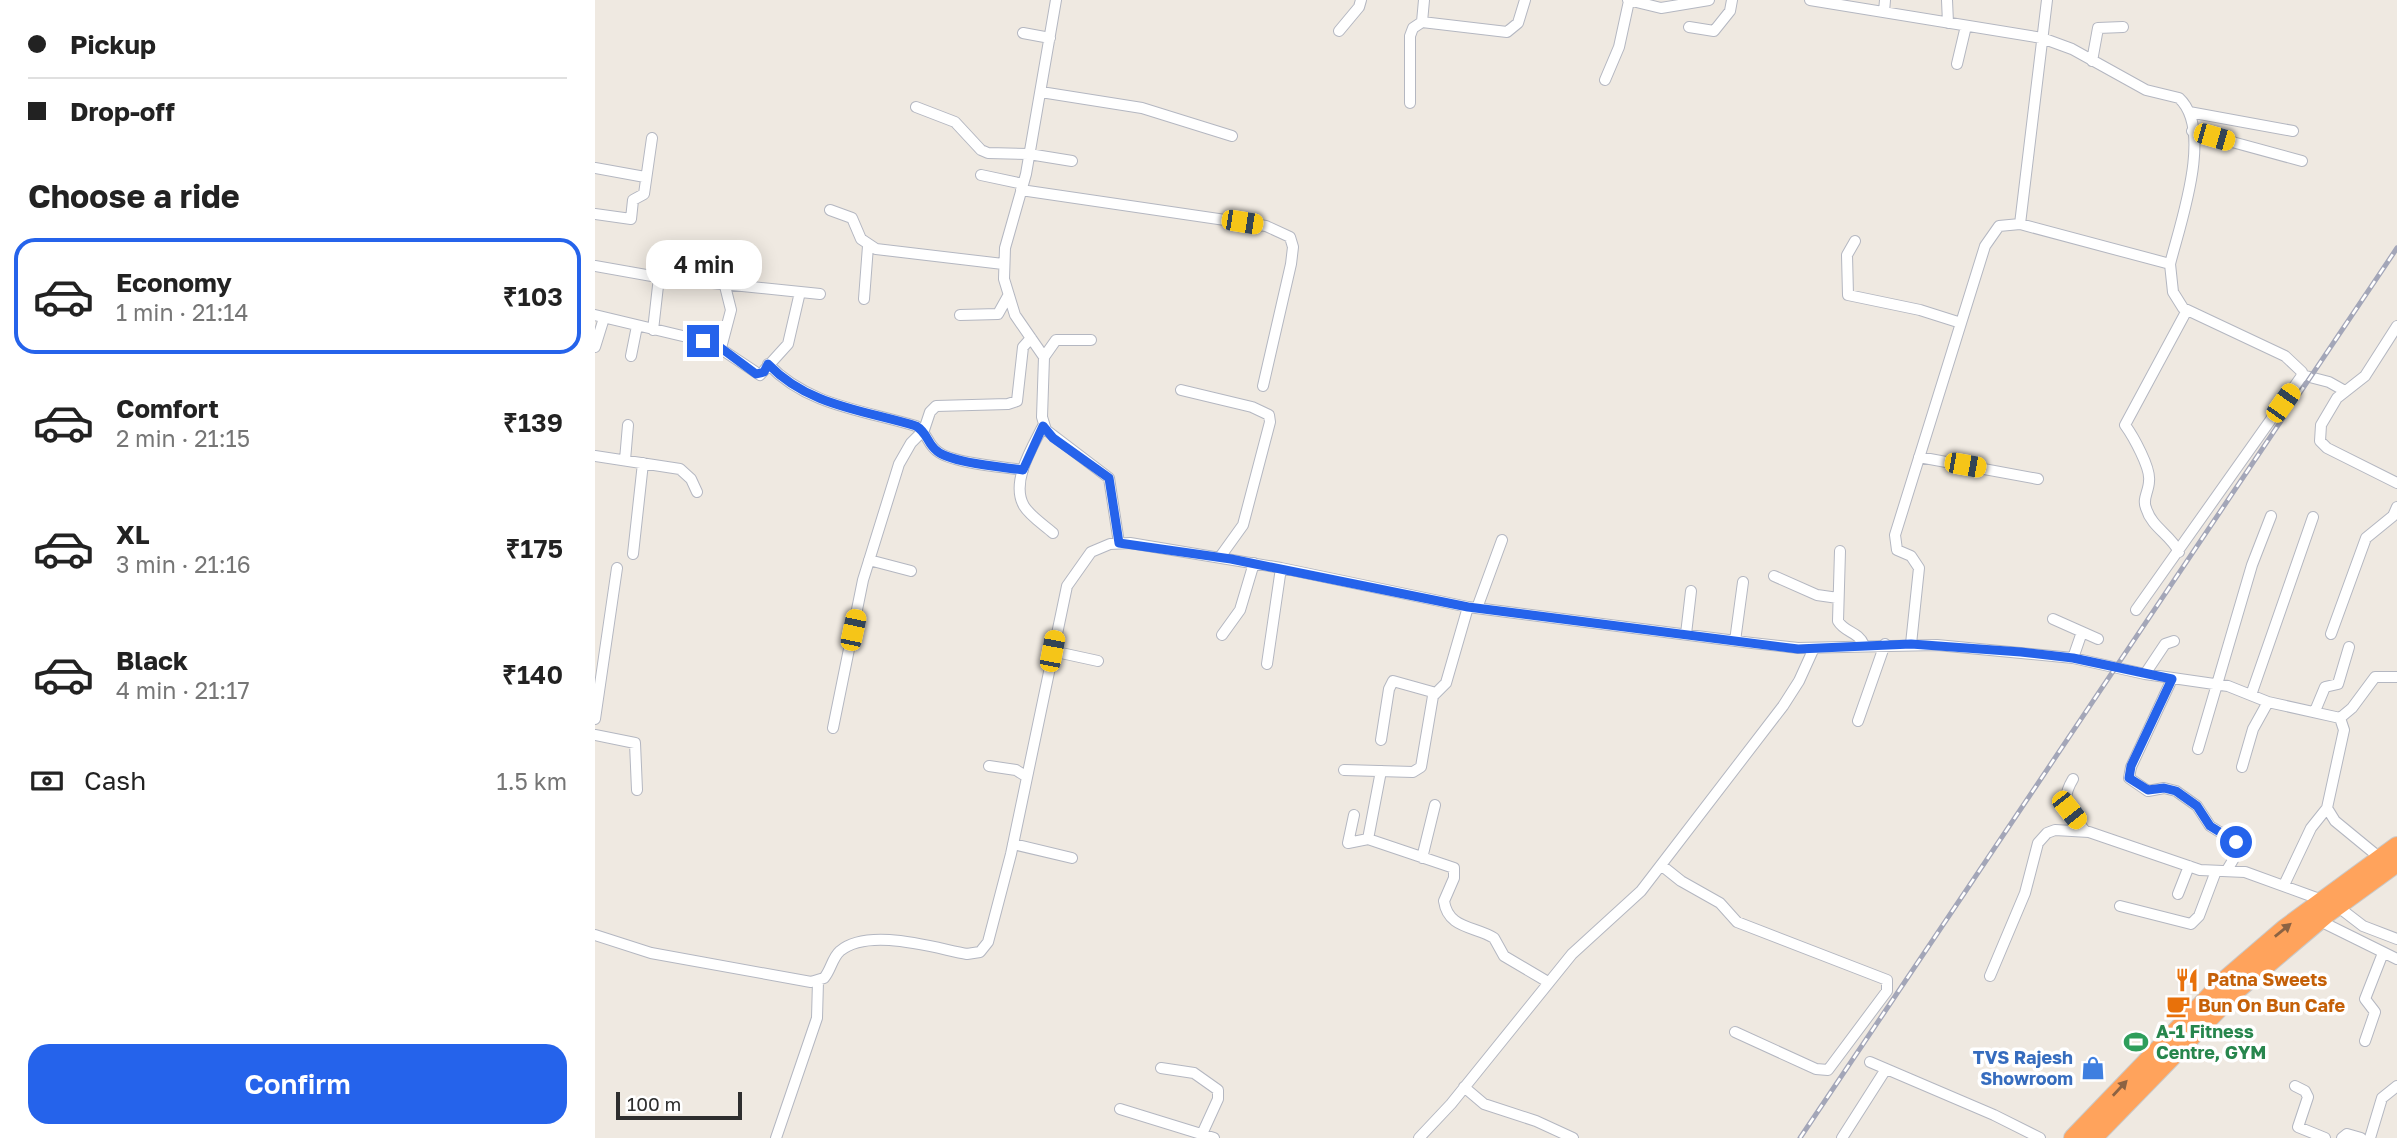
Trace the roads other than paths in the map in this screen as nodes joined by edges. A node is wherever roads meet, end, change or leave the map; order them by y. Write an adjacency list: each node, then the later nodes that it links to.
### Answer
1 (1056, 0): 21 (street)
2 (1360, 0): 19 (street)
3 (1424, 0): 14 (street)
4 (1525, 0): 14 (street)
5 (1628, 0): 12 (street); 25 (street)
6 (1709, 0): 12 (street)
7 (1732, 0): 17 (street)
8 (1810, 0): 13 (street)
9 (1885, 0): 13 (street)
10 (1947, 0): 15 (street)
11 (2047, 0): 22 (street)
12 (1660, 4)
13 (1884, 12): 15 (street)
14 (1422, 22): 27 (street)
15 (1948, 23): 16 (street)
16 (1966, 26): 22 (street); 24 (street)
17 (1689, 27)
18 (2123, 27): 23 (street)
19 (1339, 31)
20 (1023, 33): 21 (street)
21 (1050, 38): 26 (street)
22 (2042, 38): 23 (street); 43 (street)
23 (2092, 61): 29 (street)
24 (1957, 64)
25 (1605, 80)
26 (1041, 92): 32 (street); 34 (street)
27 (1410, 103)
28 (916, 107): 34 (street)
29 (2189, 112): 30 (street); 31 (street)
30 (2192, 131): 36 (street); 47 (street)
31 (2293, 131)
32 (1232, 136)
33 (652, 138): 39 (street)
34 (1029, 154): 35 (street); 40 (street)
35 (1072, 161)
36 (2302, 161)
37 (595, 168): 39 (street)
38 (981, 174): 40 (street)
39 (645, 177): 42 (street)
40 (1022, 187): 46 (street); 70 (street)
41 (830, 210): 45 (street)
42 (595, 215)
43 (2020, 224): 47 (street); 58 (street)
44 (1855, 241): 58 (street)
45 (869, 246): 46 (street); 54 (street)
46 (1003, 264): 53 (street)
47 (2171, 264): 55 (street)
48 (595, 265): 49 (street)
49 (659, 277): 50 (street); 61 (street)
50 (724, 282): 51 (street); 65 (street)
51 (800, 292): 52 (street); 68 (street)
52 (820, 294)
53 (1008, 296): 56 (street); 62 (street)
54 (864, 299)
55 (2187, 310): 69 (street); 91 (street)
56 (960, 314)
57 (600, 316): 59 (street); 64 (street)
58 (1961, 323): 76 (street)
59 (637, 326): 61 (street); 66 (street)
60 (2397, 326): 72 (street)
61 (653, 330): 65 (street)
62 (1031, 338): 67 (street); 75 (street)
63 (1091, 340): 67 (street)
64 (595, 346)
65 (721, 348): 68 (street)
66 (631, 356)
67 (1044, 357): 74 (street)
68 (768, 364): 75 (street)
69 (2302, 375): 72 (street); 91 (street)
70 (1263, 386)
71 (1181, 390): 93 (street)
72 (2345, 391): 82 (street)
73 (628, 425): 78 (street)
74 (1043, 426): 80 (street); 89 (street)
75 (924, 430): 80 (street); 94 (street)
76 (1919, 457): 81 (street); 114 (street)
77 (595, 459): 78 (street)
78 (625, 460): 79 (street)
79 (643, 463): 83 (street); 92 (street)
80 (1023, 470): 87 (street)
81 (2038, 479)
82 (2397, 483)
83 (697, 492)
84 (2397, 507): 108 (street)
85 (2271, 516): 125 (street)
86 (2313, 517): 127 (street)
87 (1053, 533)
88 (1502, 540): 103 (street)
89 (1119, 543): 93 (street); 118 (street)
90 (1840, 551): 102 (street)
91 (2179, 552): 104 (street)
92 (633, 554)
93 (1220, 557): 95 (street)
94 (869, 560): 98 (street); 133 (street)
95 (1254, 563): 97 (street); 109 (street)
96 (617, 568): 131 (street)
97 (1281, 568): 103 (street); 121 (street)
98 (911, 571)
99 (1774, 576): 102 (street)
100 (1743, 582): 111 (street)
101 (1691, 591): 107 (street)
102 (1838, 598): 115 (street)
103 (1473, 607): 107 (street); 126 (street)
104 (2136, 610)
105 (2053, 618): 106 (street)
106 (2082, 632): 110 (street); 119 (street)
107 (1686, 634): 111 (street)
108 (2331, 634)
109 (1222, 635)
110 (2098, 639)
111 (1735, 641): 117 (street)
112 (2175, 641): 122 (street)
113 (1885, 644): 114 (street); 115 (street); 132 (street)
114 (1911, 644): 119 (street)
115 (1864, 645): 117 (street)
116 (2349, 647): 129 (street)
117 (1814, 649): 154 (street)
118 (1052, 651): 120 (street); 141 (street)
119 (2073, 658): 122 (street)
120 (1098, 661)
121 (1267, 664)
122 (2145, 674): 124 (street)
123 (2397, 677): 130 (street)
124 (2172, 679): 125 (street); 156 (street)
125 (2218, 685): 127 (street); 136 (street)
126 (1436, 693): 135 (street); 140 (street)
127 (2251, 695): 128 (street)
128 (2267, 702): 129 (street); 138 (street)
129 (2315, 710): 130 (street)
130 (2340, 718): 145 (street)
131 (595, 719)
132 (1858, 721)
133 (833, 728)
134 (595, 735): 143 (street)
135 (1381, 740)
136 (2198, 748)
137 (989, 766): 141 (street)
138 (2242, 767)
139 (1344, 770): 140 (street)
140 (1381, 771): 148 (street)
141 (1027, 777): 149 (street)
142 (2073, 779): 147 (street)
143 (637, 790)
144 (1435, 805): 152 (street)
145 (2327, 808): 153 (street); 157 (street)
146 (1354, 815): 148 (street)
147 (2085, 831): 155 (street); 166 (street)
148 (1368, 839): 152 (street)
149 (1013, 844): 151 (street); 167 (street)
150 (2397, 845): 153 (highway)
151 (1072, 858)
152 (1422, 858): 168 (street)
153 (2388, 860): 159 (highway)
154 (1661, 864): 168 (street); 169 (street)
155 (2189, 866): 156 (street); 158 (street)
156 (2221, 870): 157 (street); 160 (street)
157 (2284, 885): 159 (street)
158 (2178, 894)
159 (2329, 903): 161 (highway); 163 (street); 186 (highway, one-way to 159)
160 (2120, 906)
161 (2318, 920): 164 (street); 179 (highway)
162 (595, 935): 167 (street)
163 (2397, 939)
164 (2383, 953): 165 (street); 170 (street)
165 (2397, 959)
166 (1990, 976)
167 (818, 981): 180 (street)
168 (1548, 982): 176 (street)
169 (1735, 1032)
170 (2365, 1041)
171 (1870, 1062): 173 (street)
172 (1161, 1068): 178 (street)
173 (1886, 1069): 184 (street); 185 (street)
174 (2295, 1086): 187 (street)
175 (2397, 1086): 190 (street)
176 (1464, 1087): 182 (street); 183 (street)
177 (1120, 1109): 178 (street)
178 (1202, 1135): 181 (street)
179 (2098, 1135)
180 (776, 1138)
181 (1214, 1138)
182 (1419, 1138)
183 (1573, 1138)
184 (1842, 1138)
185 (2040, 1138)
186 (2073, 1138)
187 (2325, 1138)
188 (2342, 1138): 189 (street)
189 (2361, 1138)
190 (2369, 1138)

